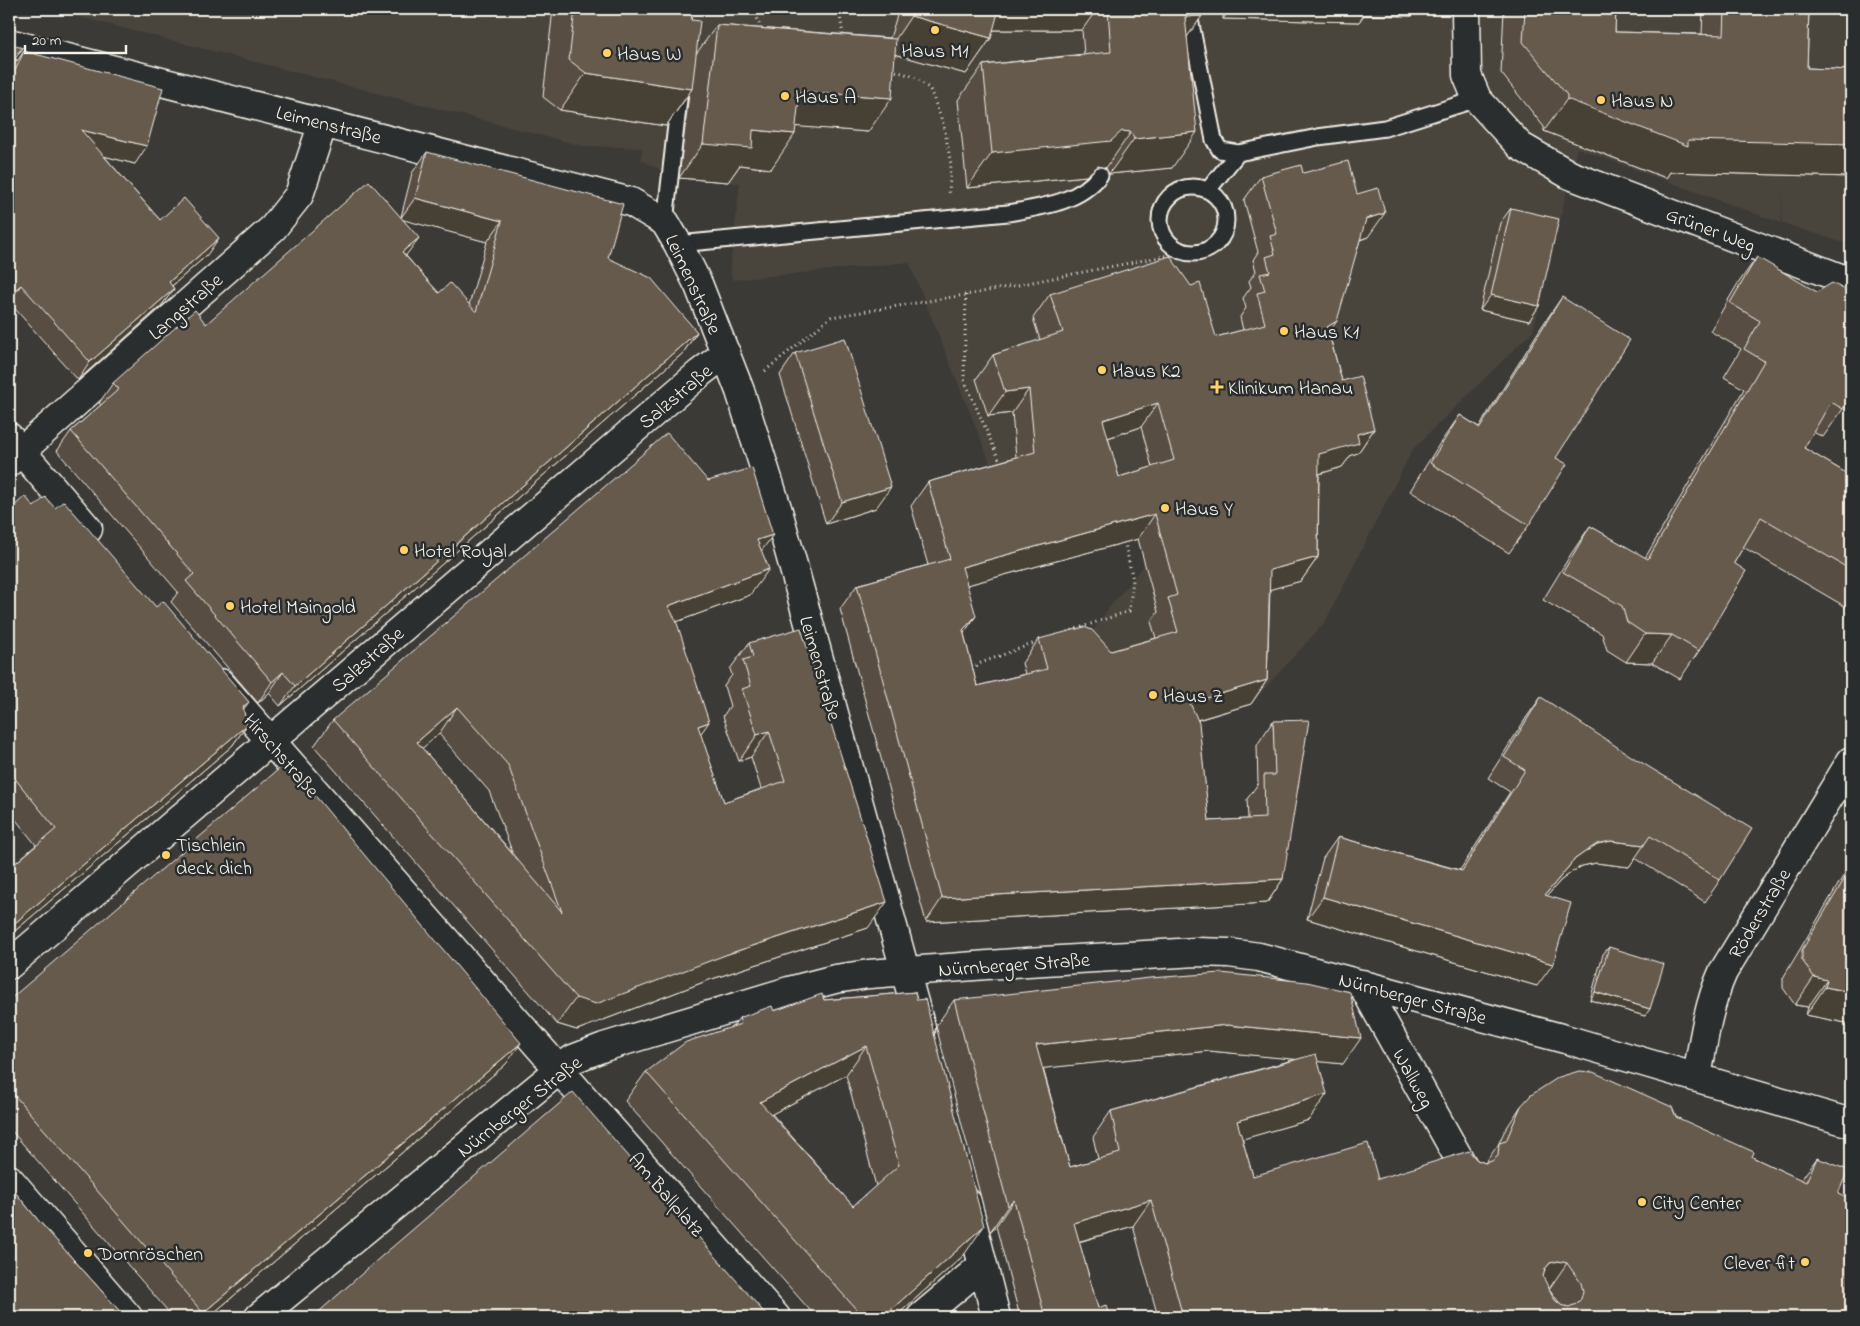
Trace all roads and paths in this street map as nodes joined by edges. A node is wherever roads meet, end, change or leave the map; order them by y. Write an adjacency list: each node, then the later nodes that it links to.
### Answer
1 (754, 9): 5 (path)
2 (839, 9): 7 (path)
3 (1188, 9): 14 (lane)
4 (1466, 9): 12 (street, Grüner Weg)
5 (770, 31)
6 (834, 35): 7 (path)
7 (843, 35): 8 (path)
8 (848, 41)
9 (9, 43): 13 (street, Leimenstraße)
10 (890, 70): 17 (path)
11 (681, 75): 18 (lane)
12 (1477, 99): 14 (lane); 20 (street, Grüner Weg)
13 (324, 123): 18 (street, Leimenstraße); 24 (street, Langstraße)
14 (1238, 153): 16 (lane)
15 (1100, 175): 17 (lane)
16 (1208, 190): 19 (lane); 19 (lane)
17 (948, 218): 18 (lane)
18 (671, 233): 22 (street, Leimenstraße)
19 (1185, 252): 21 (path)
20 (1851, 282)
21 (966, 295): 23 (path); 25 (path)
22 (726, 353): 23 (street, Leimenstraße); 32 (street, Salzstraße)
23 (740, 391): 35 (street, Leimenstraße)
24 (13, 450): 27 (street)
25 (1010, 463)
26 (1122, 531): 28 (path)
27 (104, 548)
28 (1057, 635)
29 (1048, 638): 31 (path)
30 (207, 667): 32 (street, Hirschstraße)
31 (967, 678)
32 (270, 742): 34 (street, Salzstraße); 38 (street, Hirschstraße)
33 (1851, 761): 39 (street, Röderstraße)
34 (9, 966)
35 (906, 972): 36 (street, Nürnberger Straße); 37 (street, Leimenstraße); 38 (street, Nürnberger Straße)
36 (1362, 984): 39 (street, Nürnberger Straße); 41 (street, Wallweg)
37 (929, 1057)
38 (559, 1070): 46 (street, Nürnberger Straße); 47 (street, Am Ballplatz)
39 (1697, 1078): 40 (street, Nürnberger Straße)
40 (1851, 1123)
41 (1467, 1172)
42 (9, 1179): 45 (street)
43 (961, 1180): 44 (street)
44 (983, 1266): 48 (street); 49 (street)
45 (128, 1317)
46 (259, 1317)
47 (776, 1317)
48 (921, 1317)
49 (996, 1317)

